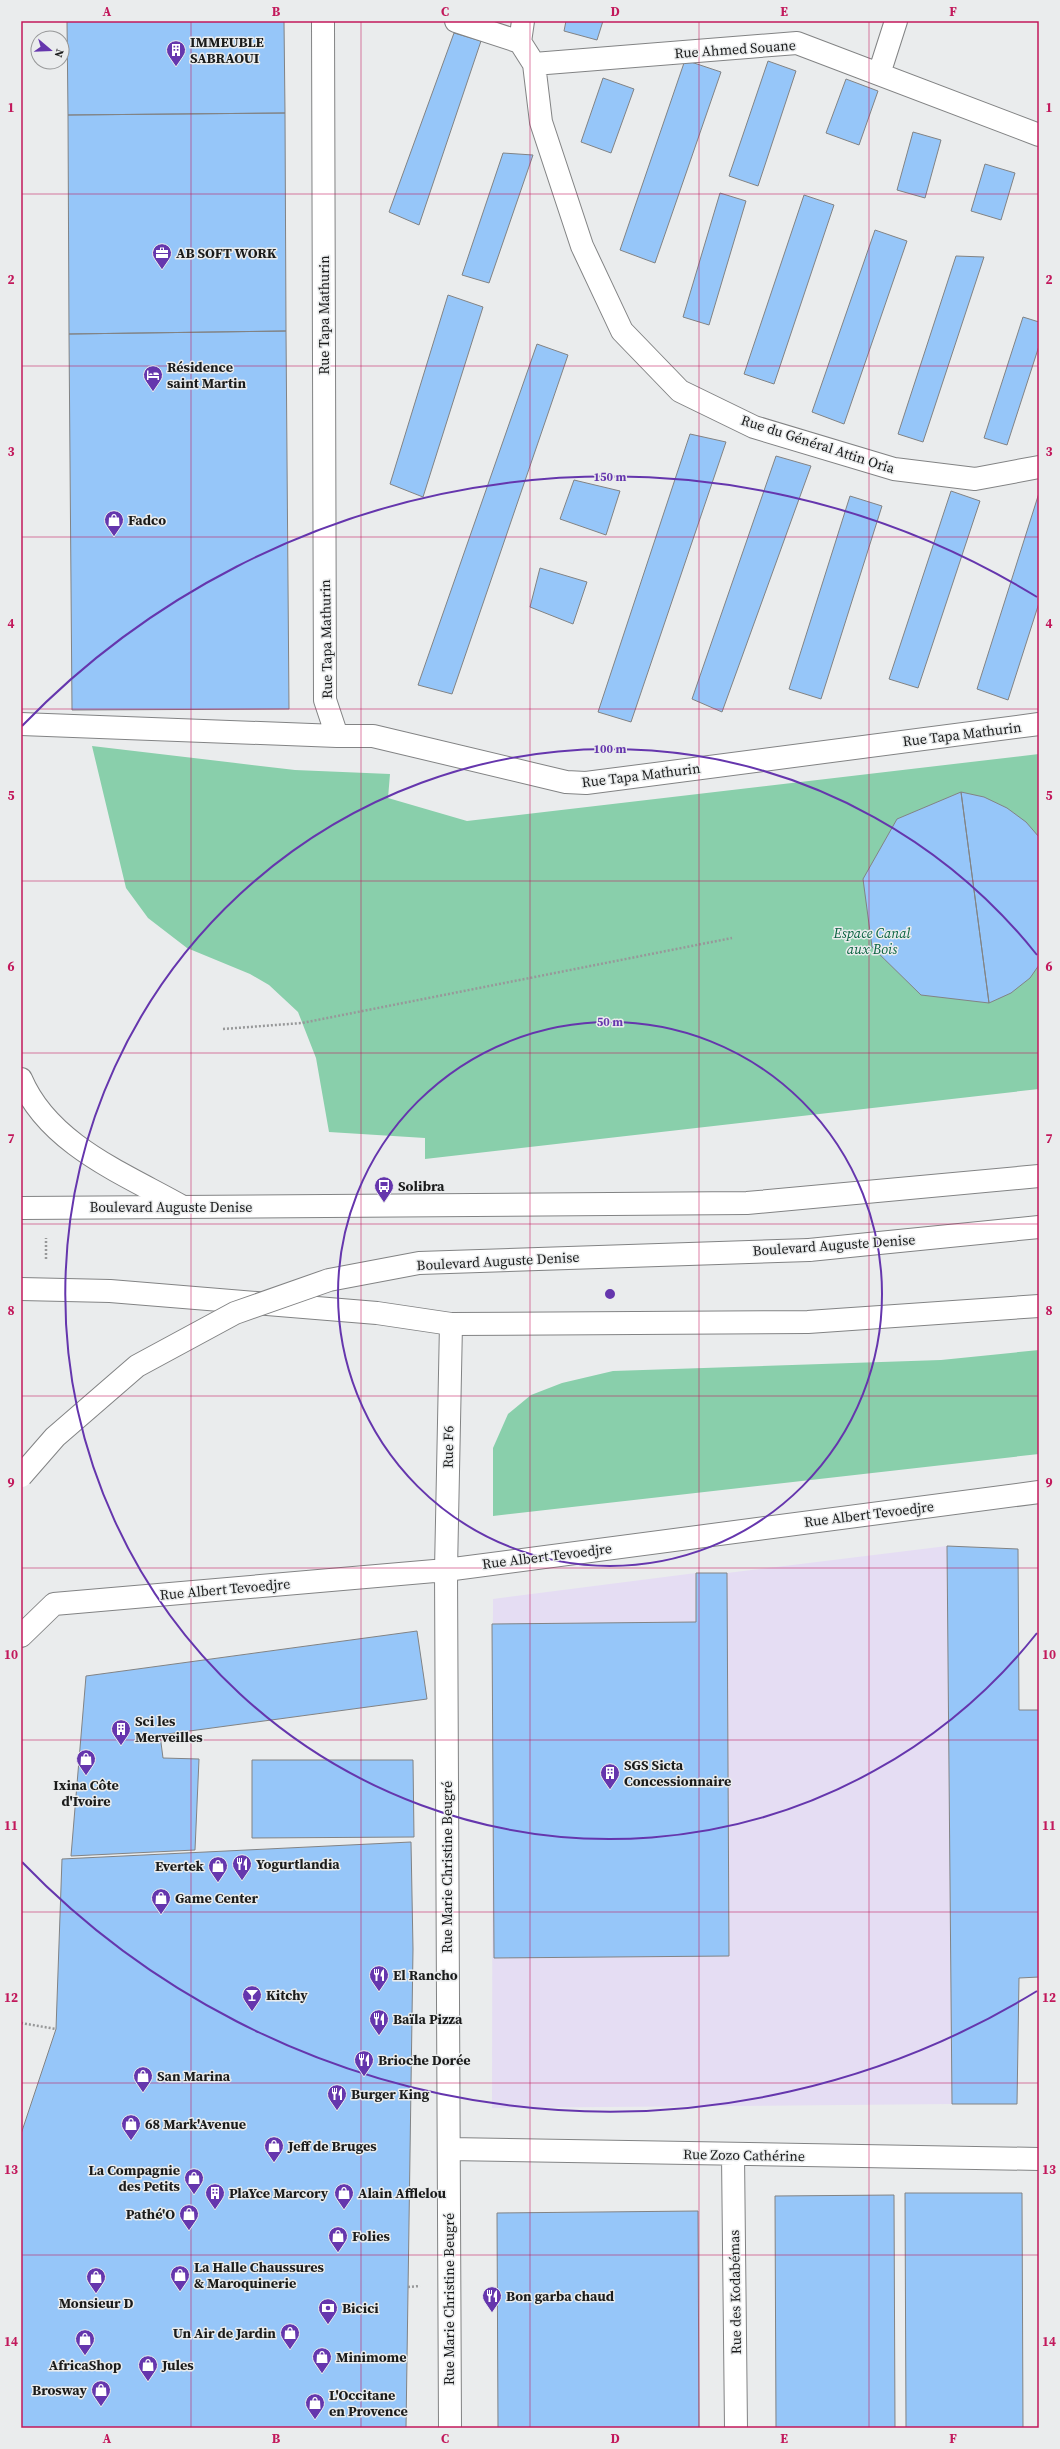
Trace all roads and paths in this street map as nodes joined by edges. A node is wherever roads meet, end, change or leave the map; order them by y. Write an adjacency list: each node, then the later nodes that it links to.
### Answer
1 (323, 21): 12 (main road, Rue Tapa Mathurin)
2 (456, 21): 5 (main road)
3 (523, 21): 5 (main road)
4 (896, 21): 7 (main road)
5 (520, 42): 6 (main road, Rue du Général Attin Oria)
6 (534, 64): 7 (main road, Rue Ahmed Souane); 9 (main road, Rue du Général Attin Oria)
7 (879, 74): 8 (main road, Rue Ahmed Souane)
8 (1039, 135)
9 (1039, 468)
10 (21, 724): 12 (main road)
11 (1039, 724): 12 (main road, Rue Tapa Mathurin)
12 (337, 736)
13 (732, 938): 14 (path)
14 (223, 1029)
15 (21, 1079): 17 (main road)
16 (1039, 1176): 17 (main road, Boulevard Auguste Denise)
17 (183, 1207): 19 (main road, Boulevard Auguste Denise)
18 (21, 1208): 19 (main road, Boulevard Auguste Denise)
19 (46, 1208): 22 (path)
20 (1039, 1227): 25 (main road, Boulevard Auguste Denise, bridge)
21 (21, 1289): 22 (main road)
22 (46, 1290): 24 (main road)
23 (1039, 1306): 24 (main road)
24 (451, 1324): 27 (main road, Rue F6)
25 (21, 1476)
26 (1039, 1492): 27 (main road, Rue Albert Tevoedjre)
27 (446, 1570): 28 (main road, Rue Albert Tevoedjre); 31 (main road, Rue Marie Christine Beugré)
28 (21, 1636)
29 (21, 2023): 30 (path)
30 (56, 2028)
31 (449, 2149): 32 (main road, Rue Zozo Cathérine); 34 (main road, Rue Marie Christine Beugré)
32 (733, 2155): 33 (main road, Rue Zozo Cathérine); 35 (main road, Rue des Kodabémas)
33 (1039, 2159)
34 (450, 2428)
35 (736, 2428)

